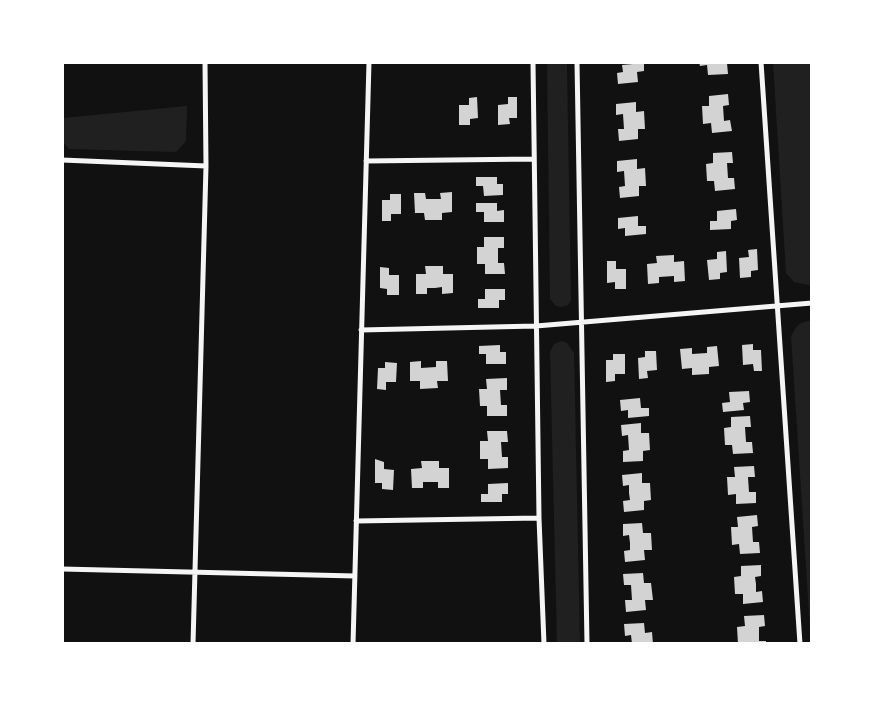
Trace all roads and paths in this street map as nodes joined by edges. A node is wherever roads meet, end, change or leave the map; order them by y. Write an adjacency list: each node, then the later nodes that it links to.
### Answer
1 (205, 62): 9 (street)
2 (369, 62): 8 (street)
3 (533, 62): 6 (street)
4 (577, 62): 12 (street)
5 (761, 62): 11 (street)
6 (534, 159): 8 (street); 13 (street)
7 (62, 160): 9 (street)
8 (366, 162): 14 (street)
9 (206, 166): 18 (street)
10 (812, 303): 11 (street)
11 (776, 306): 12 (street); 24 (street)
12 (581, 323): 13 (street); 23 (street)
13 (536, 326): 14 (street); 15 (street)
14 (361, 330): 16 (street)
15 (539, 518): 16 (street); 22 (street)
16 (356, 521): 19 (street)
17 (62, 569): 18 (street)
18 (195, 572): 19 (street); 20 (street)
19 (355, 576): 21 (street)
20 (193, 644)
21 (353, 644)
22 (544, 644)
23 (587, 644)
24 (800, 644)

